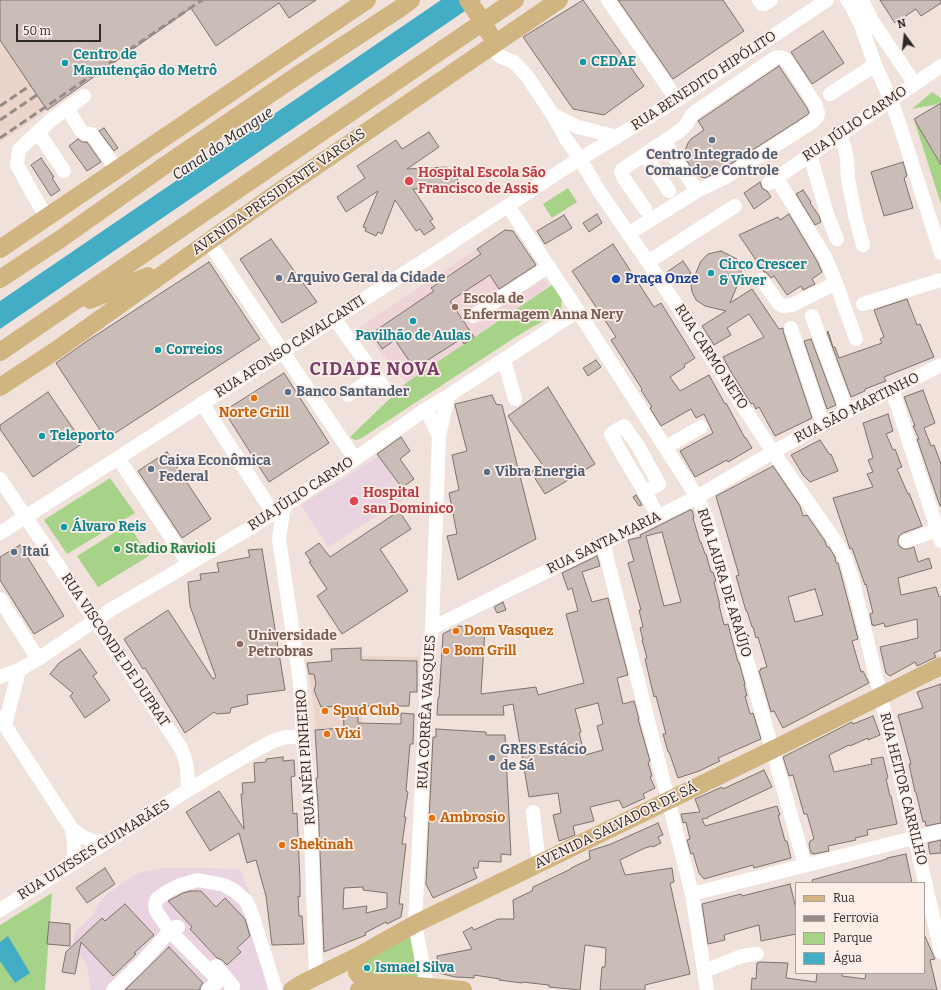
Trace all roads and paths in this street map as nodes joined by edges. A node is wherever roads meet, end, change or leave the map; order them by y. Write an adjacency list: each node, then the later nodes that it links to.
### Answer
1 (367, 0): 32 (main road)
2 (378, 0): 16 (main road)
3 (411, 0): 16 (main road)
4 (515, 0): 12 (main road, AVENIDA PRESIDENTE VARGAS)
5 (558, 0): 13 (main road, AVENIDA PRESIDENTE VARGAS)
6 (608, 0): 20 (street)
7 (759, 0): 8 (street)
8 (771, 0)
9 (847, 0): 14 (street)
10 (862, 0): 17 (street)
11 (819, 2): 20 (street, RUA BENEDITO HIPÓLITO)
12 (475, 10): 13 (main road); 28 (main road, AVENIDA PRESIDENTE VARGAS)
13 (492, 46): 23 (street, RUA CARMO NETO); 36 (main road, AVENIDA PRESIDENTE VARGAS)
14 (875, 65): 18 (street); 21 (street)
15 (941, 66): 17 (street, RUA JÚLIO CARMO)
16 (295, 77): 50 (main road)
17 (915, 84): 21 (street, RUA JÚLIO CARMO)
18 (830, 94)
19 (84, 96): 22 (street)
20 (677, 100): 26 (street, RUA BENEDITO HIPÓLITO)
21 (891, 100): 25 (street, RUA JÚLIO CARMO); 46 (street)
22 (67, 108): 24 (street); 32 (street)
23 (553, 115): 26 (street); 31 (street, RUA CARMO NETO)
24 (38, 132): 33 (street); 40 (street)
25 (840, 135): 30 (street, RUA JÚLIO CARMO); 44 (street)
26 (617, 137): 31 (street, RUA BENEDITO HIPÓLITO)
27 (664, 142): 29 (street); 35 (street); 35 (street)
28 (290, 154): 36 (main road); 56 (main road, AVENIDA PRESIDENTE VARGAS)
29 (645, 155): 34 (street); 39 (street)
30 (810, 155): 42 (street); 53 (street, RUA JÚLIO CARMO)
31 (580, 159): 37 (street, RUA AFONSO CAVALCANTI); 41 (street, RUA CARMO NETO)
32 (117, 170): 40 (main road)
33 (64, 171)
34 (669, 191)
35 (697, 191): 41 (street)
36 (271, 197): 43 (main road, AVENIDA PRESIDENTE VARGAS)
37 (508, 206): 49 (street, RUA LAURA DE ARAÚJO); 59 (street, RUA AFONSO CAVALCANTI)
38 (735, 206): 47 (street)
39 (645, 209)
40 (47, 217): 45 (main road)
41 (628, 234): 47 (street, RUA CARMO NETO)
42 (837, 239)
43 (208, 241): 48 (main road, AVENIDA PRESIDENTE VARGAS); 63 (street)
44 (863, 245)
45 (0, 249)
46 (941, 254)
47 (648, 262): 79 (street, RUA CARMO NETO)
48 (177, 263): 56 (main road); 66 (main road, AVENIDA PRESIDENTE VARGAS)
49 (548, 266): 55 (street, RUA LAURA DE ARAÚJO); 57 (street)
50 (0, 279)
51 (762, 280): 53 (street)
52 (941, 280): 54 (street)
53 (836, 284): 61 (street)
54 (863, 304)
55 (578, 311): 64 (street, RUA JÚLIO CARMO); 78 (street, RUA LAURA DE ARAÚJO)
56 (56, 314): 62 (main road, AVENIDA PRESIDENTE VARGAS)
57 (473, 316)
58 (812, 316): 73 (street)
59 (334, 318): 63 (street, RUA AFONSO CAVALCANTI); 69 (street)
60 (791, 328): 74 (street)
61 (856, 339)
62 (0, 352)
63 (282, 352): 71 (street, RUA AFONSO CAVALCANTI); 82 (street)
64 (508, 357): 68 (street); 70 (street, RUA JÚLIO CARMO)
65 (941, 365): 67 (street, RUA SÃO MARTINHO)
66 (0, 387)
67 (892, 389): 73 (street, RUA SÃO MARTINHO); 92 (street)
68 (513, 393)
69 (348, 396)
70 (448, 396): 72 (street, RUA JÚLIO CARMO); 76 (street, RUA CORRÊA VASQUES)
71 (202, 403): 81 (street, RUA AFONSO CAVALCANTI); 87 (street)
72 (426, 410): 76 (street, RUA CORRÊA VASQUES); 82 (street, RUA JÚLIO CARMO)
73 (847, 412): 74 (street, RUA SÃO MARTINHO)
74 (823, 424): 79 (street, RUA SÃO MARTINHO)
75 (701, 427): 78 (street)
76 (439, 436): 99 (street, RUA CORRÊA VASQUES)
77 (638, 446): 80 (street); 80 (street); 84 (street)
78 (666, 448): 85 (street, RUA LAURA DE ARAÚJO)
79 (773, 452): 85 (street, RUA SANTA MARIA); 104 (street, RUA CARMO NETO)
80 (623, 456): 84 (street)
81 (118, 458): 88 (street, RUA AFONSO CAVALCANTI); 96 (street)
82 (355, 459): 86 (street, RUA JÚLIO CARMO)
83 (0, 479): 88 (street, RUA VISCONDE DE DUPRAT)
84 (644, 492): 89 (street)
85 (697, 496): 89 (street, RUA SANTA MARIA); 107 (street, RUA LAURA DE ARAÚJO)
86 (286, 504): 87 (street, RUA JÚLIO CARMO); 93 (street, RUA NÉRI PINHEIRO)
87 (273, 513): 90 (street, RUA JÚLIO CARMO)
88 (25, 516): 91 (street, RUA AFONSO CAVALCANTI); 98 (street, RUA VISCONDE DE DUPRAT)
89 (658, 516): 95 (street, RUA SANTA MARIA)
90 (252, 527): 93 (street); 96 (street, RUA JÚLIO CARMO)
91 (0, 533)
92 (939, 536): 94 (street)
93 (279, 539): 106 (street, RUA NÉRI PINHEIRO)
94 (906, 541)
95 (603, 543): 99 (street, RUA SANTA MARIA); 109 (street)
96 (189, 564): 98 (street, RUA JÚLIO CARMO)
97 (0, 599): 100 (street)
98 (95, 620): 100 (street, RUA JÚLIO CARMO); 108 (street, RUA VISCONDE DE DUPRAT)
99 (432, 628): 120 (street, RUA CORRÊA VASQUES)
100 (38, 659): 102 (street, RUA JÚLIO CARMO)
101 (941, 666): 104 (main road, AVENIDA SALVADOR DE SÁ)
102 (19, 670): 103 (street, RUA JÚLIO CARMO); 105 (street)
103 (0, 677)
104 (881, 696): 107 (main road, AVENIDA SALVADOR DE SÁ); 113 (street, RUA HEITOR CARRILHO)
105 (2, 721): 111 (street)
106 (304, 741): 108 (street, RUA ULYSSES GUIMARÃES); 126 (street, RUA NÉRI PINHEIRO)
107 (772, 750): 109 (main road, AVENIDA SALVADOR DE SÁ); 116 (street, RUA LAURA DE ARAÚJO)
108 (188, 790): 114 (street, RUA ULYSSES GUIMARÃES)
109 (668, 800): 115 (main road, AVENIDA SALVADOR DE SÁ); 118 (street)
110 (533, 812): 115 (street)
111 (72, 829): 114 (street); 117 (street)
112 (941, 831): 113 (street)
113 (915, 838): 116 (street); 122 (street, RUA HEITOR CARRILHO)
114 (108, 841): 117 (street, RUA ULYSSES GUIMARÃES)
115 (540, 863): 120 (main road, AVENIDA SALVADOR DE SÁ)
116 (805, 865): 118 (street)
117 (64, 869): 119 (street, RUA ULYSSES GUIMARÃES)
118 (692, 894): 125 (street)
119 (0, 910)
120 (415, 924): 124 (main road, AVENIDA SALVADOR DE SÁ); 127 (street, RUA CORRÊA VASQUES)
121 (170, 931): 128 (street); 129 (street); 130 (street); 131 (street)
122 (941, 952)
123 (757, 954): 125 (street)
124 (358, 956): 126 (main road, AVENIDA SALVADOR DE SÁ); 127 (main road)
125 (704, 971): 135 (street)
126 (316, 976): 132 (main road, AVENIDA SALVADOR DE SÁ)
127 (410, 987): 133 (main road); 134 (main road)
128 (113, 990)
129 (208, 990)
130 (231, 990)
131 (276, 990)
132 (292, 990)
133 (359, 990)
134 (463, 990)
135 (707, 990)

